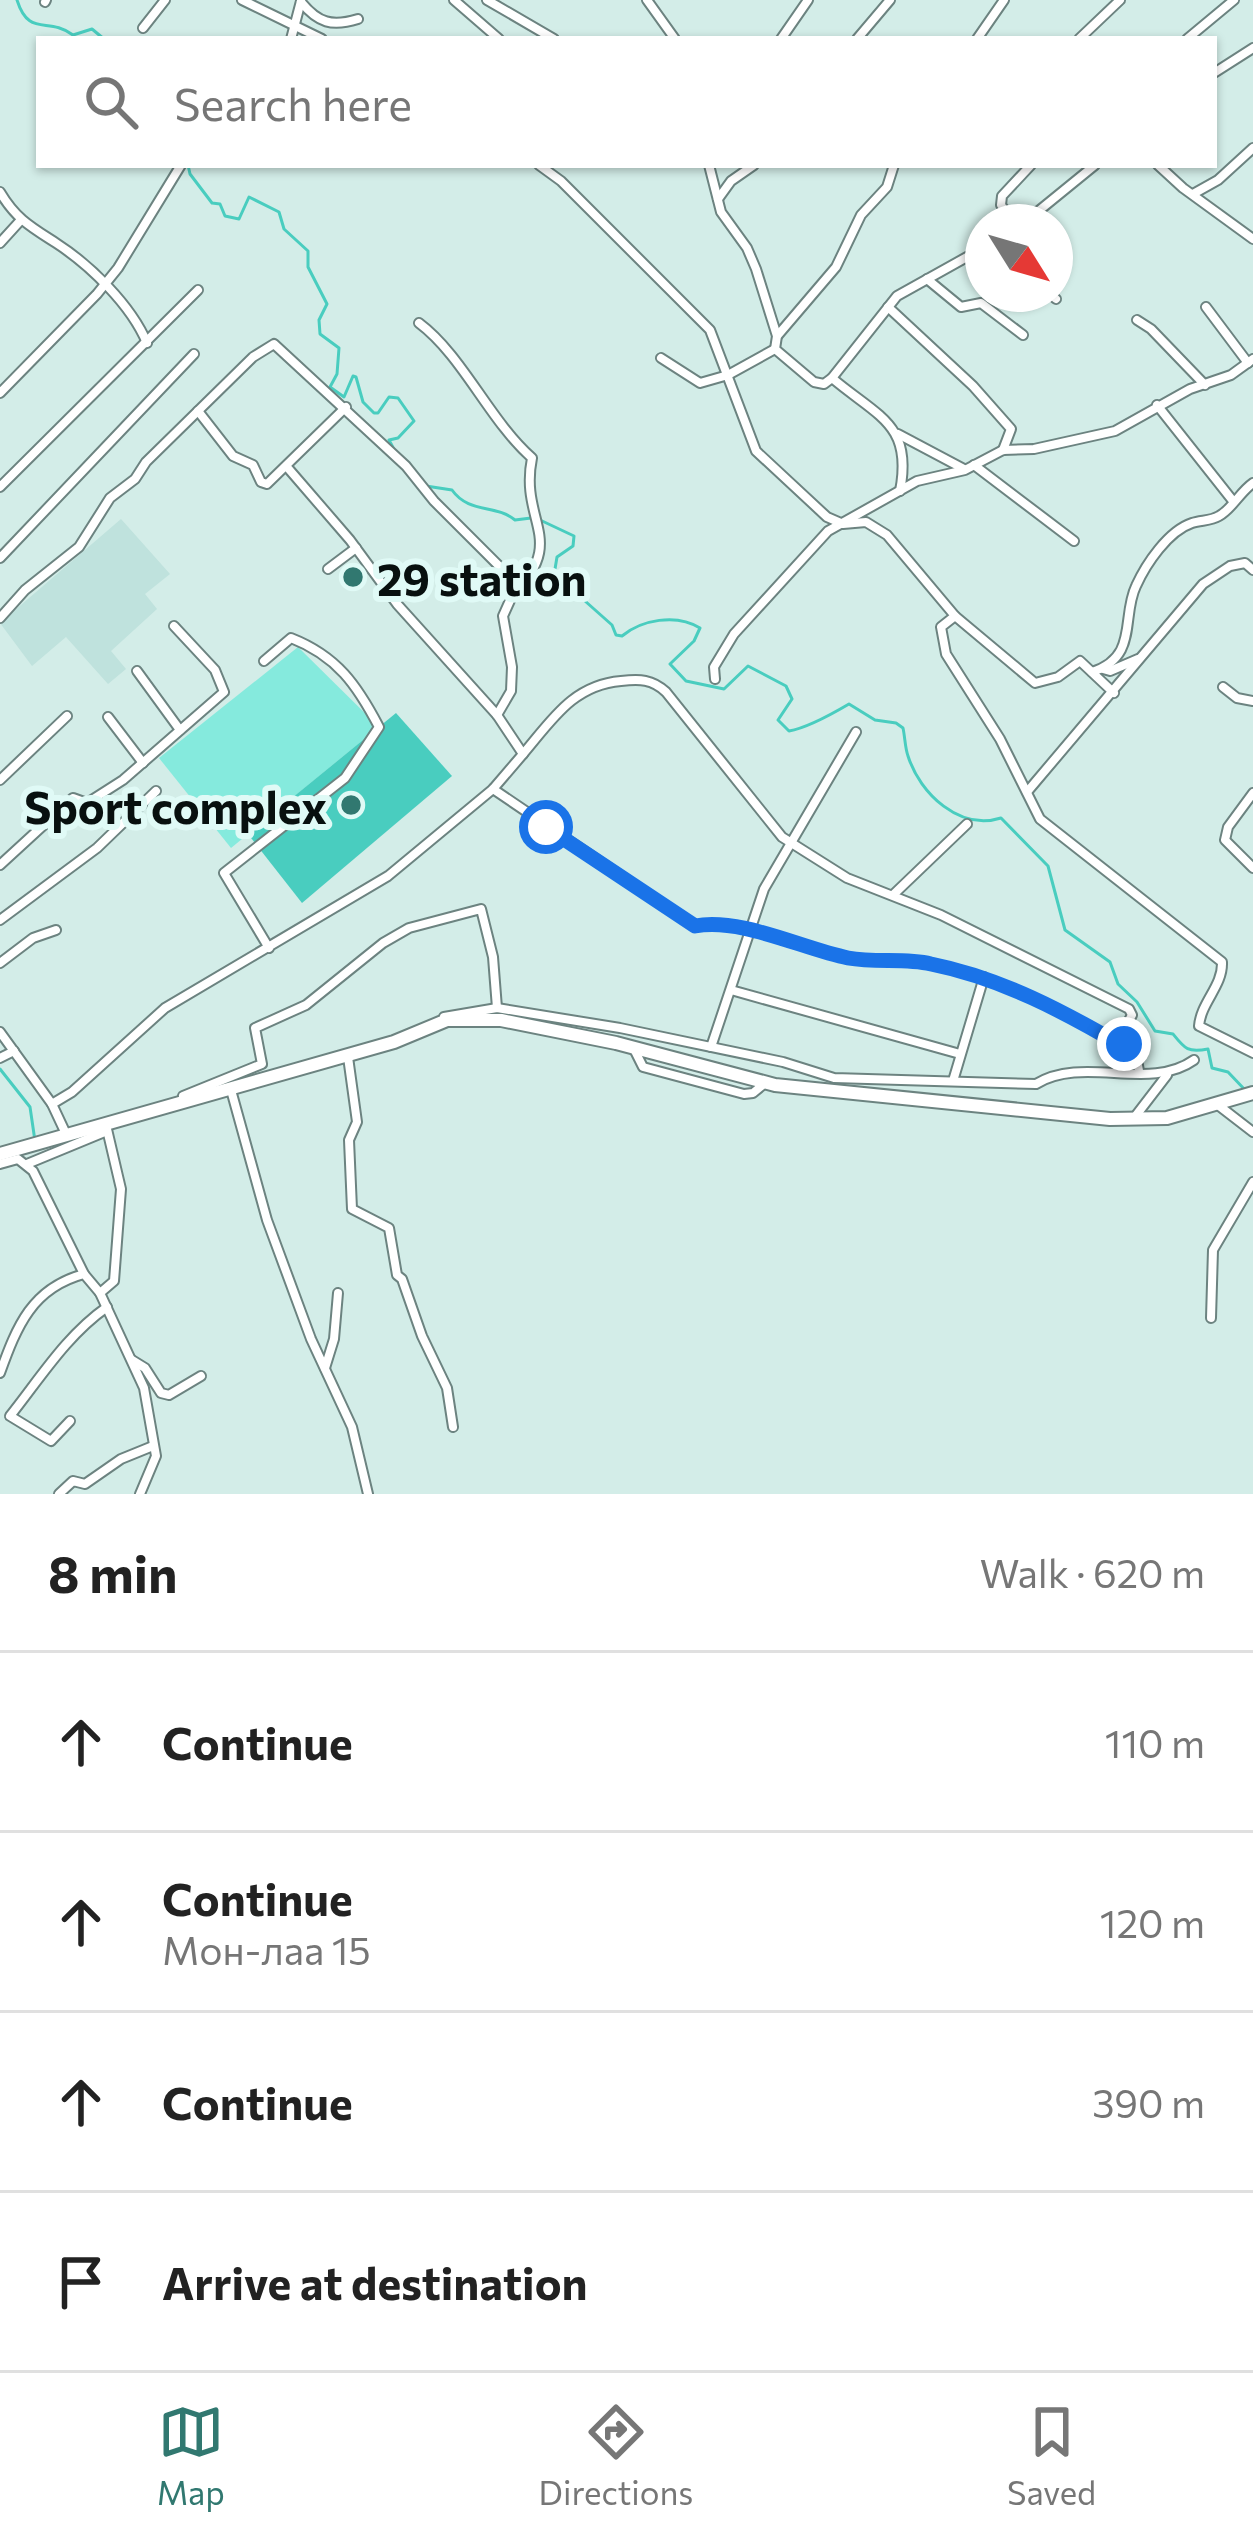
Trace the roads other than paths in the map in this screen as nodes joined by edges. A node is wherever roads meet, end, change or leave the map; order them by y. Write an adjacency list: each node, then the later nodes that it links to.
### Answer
1 (165, 0): 14 (street)
2 (242, 0): 13 (street)
3 (454, 0): 17 (street)
4 (487, 0): 18 (street)
5 (647, 0): 19 (street)
6 (808, 0): 20 (street)
7 (890, 0): 21 (street)
8 (1004, 0): 22 (street)
9 (1120, 0): 23 (street)
10 (1234, 0): 24 (street)
11 (302, 1): 12 (street); 13 (street)
12 (358, 19)
13 (296, 26): 15 (street); 16 (street)
14 (143, 28)
15 (292, 36)
16 (316, 36)
17 (496, 36)
18 (549, 36)
19 (673, 36)
20 (783, 36)
21 (860, 36)
22 (979, 36)
23 (1082, 36)
24 (1191, 36)
25 (1253, 47): 26 (street)
26 (1217, 72)
27 (1253, 148): 37 (street)
28 (179, 168): 46 (street)
29 (543, 168): 59 (street)
30 (711, 168): 38 (street)
31 (750, 168): 38 (street)
32 (893, 168): 53 (street)
33 (1028, 168): 39 (street)
34 (1091, 168): 40 (street)
35 (1162, 168): 37 (street)
36 (0, 192): 41 (street)
37 (1193, 194): 42 (street)
38 (718, 200): 53 (street)
39 (1001, 204)
40 (1046, 204)
41 (20, 221): 43 (street); 46 (street)
42 (1253, 239)
43 (0, 243)
44 (965, 258): 45 (street)
45 (927, 279): 48 (street); 52 (street)
46 (104, 286): 54 (street); 62 (street)
47 (198, 290): 54 (street)
48 (888, 307): 60 (street); 67 (street)
49 (1206, 307): 58 (street)
50 (1137, 320): 61 (street)
51 (419, 323): 80 (street)
52 (1023, 335)
53 (777, 336): 55 (street)
54 (147, 343): 71 (street)
55 (776, 349): 59 (street); 60 (street)
56 (194, 354): 77 (street)
57 (662, 358): 59 (street)
58 (1250, 361): 61 (street)
59 (728, 374): 74 (street)
60 (832, 378): 66 (street)
61 (1205, 385): 63 (street)
62 (0, 393)
63 (1156, 406): 67 (street); 73 (street)
64 (346, 407): 65 (street); 68 (street); 80 (street)
65 (198, 411): 68 (street); 82 (street)
66 (898, 434): 69 (street); 72 (street)
67 (1003, 449): 69 (street)
68 (286, 467): 76 (street)
69 (970, 467): 72 (street); 75 (street)
70 (1253, 483): 73 (street)
71 (0, 487)
72 (900, 491): 74 (street)
73 (1233, 501): 86 (street)
74 (843, 524): 81 (street); 88 (street)
75 (1075, 541)
76 (356, 548): 78 (street); 92 (street)
77 (0, 558)
78 (328, 569)
79 (1253, 570): 84 (street)
80 (512, 596): 92 (street)
81 (955, 616): 86 (street); 102 (street)
82 (0, 618)
83 (174, 626): 95 (street)
84 (1144, 655): 86 (street); 90 (street)
85 (263, 662): 112 (street)
86 (1098, 670): 90 (street)
87 (136, 671): 95 (street)
88 (715, 679)
89 (1222, 687): 91 (street)
90 (1114, 693): 102 (street)
91 (1253, 701)
92 (497, 715): 97 (street)
93 (67, 716): 99 (street)
94 (108, 717): 98 (street)
95 (180, 730): 98 (street)
96 (856, 732): 105 (street)
97 (523, 754): 100 (street); 105 (street)
98 (143, 763): 106 (street)
99 (0, 780)
100 (493, 789): 111 (street); 112 (street)
101 (155, 791): 109 (street)
102 (1027, 792): 123 (street)
103 (1253, 793): 107 (street)
104 (967, 824): 108 (street)
105 (789, 841): 108 (street); 111 (street)
106 (0, 865)
107 (1253, 868)
108 (894, 894): 121 (street)
109 (0, 920)
110 (56, 930): 113 (street)
111 (750, 931): 114 (street); 115 (street)
112 (269, 948): 136 (street)
113 (0, 964)
114 (985, 977): 121 (street); 124 (street)
115 (731, 990): 119 (street); 124 (street)
116 (497, 1008): 118 (street); 119 (street); 138 (street)
117 (0, 1032): 122 (street)
118 (412, 1036): 120 (main road); 125 (main road)
119 (711, 1047): 133 (street)
120 (633, 1048): 128 (main road); 131 (street)
121 (1126, 1048): 129 (street)
122 (14, 1051): 126 (street); 136 (street)
123 (1253, 1053)
124 (960, 1054): 133 (street)
125 (348, 1055): 134 (main road); 157 (street)
126 (0, 1058)
127 (1194, 1060): 130 (street)
128 (695, 1063): 131 (street); 132 (main road)
129 (1139, 1072): 130 (street); 133 (street)
130 (1168, 1073): 139 (street)
131 (690, 1079): 132 (street)
132 (765, 1082): 139 (main road)
133 (953, 1082)
134 (231, 1090): 138 (main road); 153 (street)
135 (1246, 1095): 137 (main road)
136 (52, 1104): 142 (street)
137 (1217, 1104): 139 (main road); 141 (street)
138 (158, 1112): 140 (main road)
139 (1134, 1118)
140 (106, 1128): 142 (main road); 145 (street); 148 (street)
141 (1253, 1132)
142 (60, 1138): 143 (main road)
143 (0, 1154)
144 (0, 1164): 145 (street)
145 (27, 1164): 147 (street)
146 (1253, 1182): 151 (street)
147 (84, 1274): 148 (street); 154 (street)
148 (100, 1292): 150 (street)
149 (338, 1292): 153 (street)
150 (107, 1307): 152 (street); 156 (street)
151 (1211, 1318)
152 (131, 1359): 155 (street); 158 (street)
153 (325, 1369): 161 (street)
154 (0, 1373)
155 (201, 1376)
156 (70, 1421)
157 (453, 1427)
158 (153, 1446): 159 (street); 160 (street)
159 (59, 1494)
160 (140, 1494)
161 (368, 1494)

